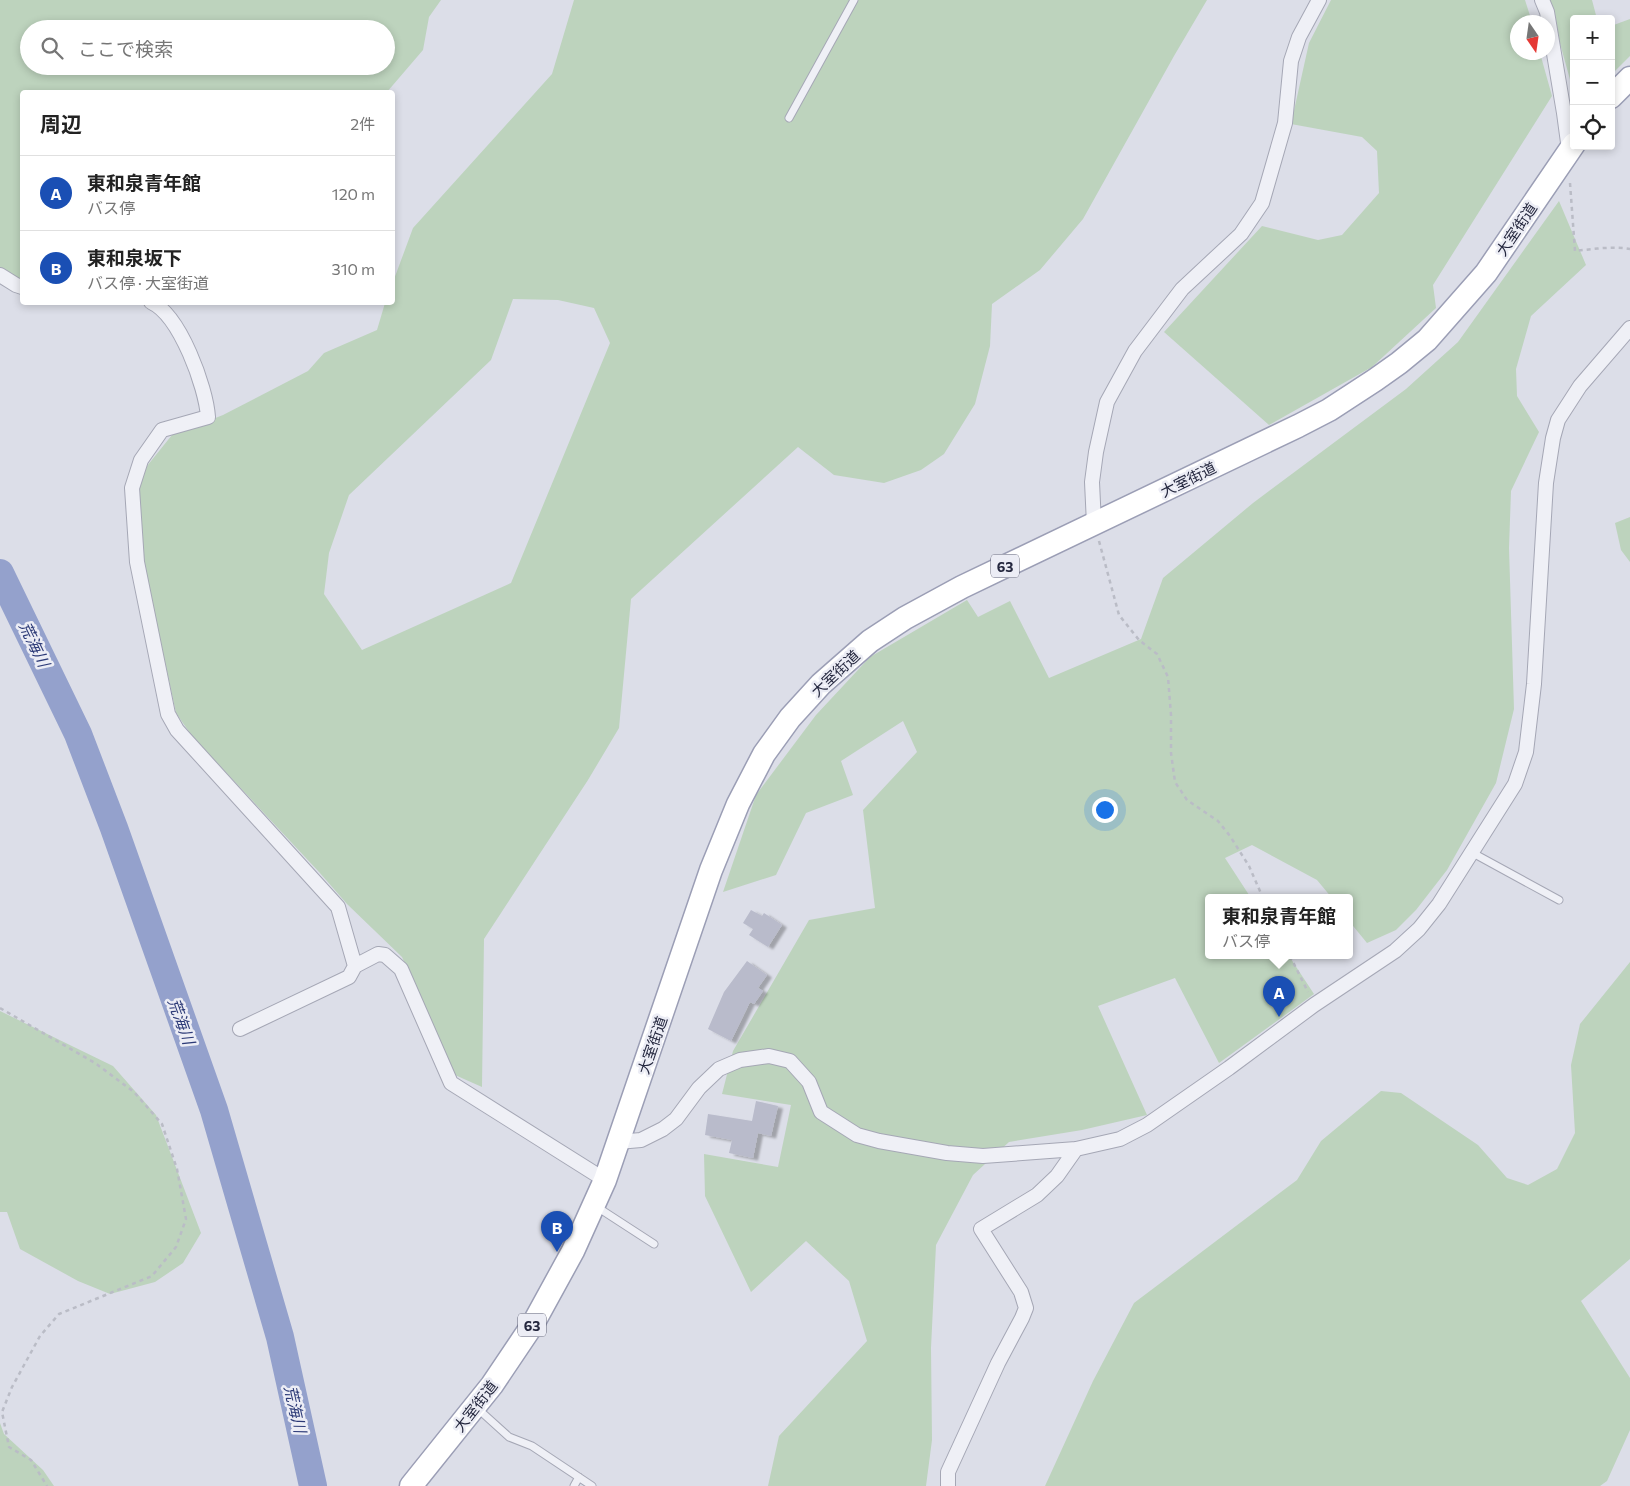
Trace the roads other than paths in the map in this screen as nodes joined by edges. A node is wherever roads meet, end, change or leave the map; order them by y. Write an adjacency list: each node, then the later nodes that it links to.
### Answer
1 (854, 0): 6 (lane)
2 (1319, 0): 13 (street)
3 (1542, 0): 7 (street)
4 (1630, 78): 5 (main road)
5 (1615, 93)
6 (789, 118)
7 (1570, 142)
8 (1570, 148): 13 (main road, 大室街道 / 63)
9 (0, 274): 10 (street)
10 (20, 286)
11 (157, 305): 16 (street)
12 (1630, 328): 14 (street)
13 (1094, 524): 18 (main road, 大室街道 / 63)
14 (1471, 852): 15 (lane); 19 (street)
15 (1560, 900)
16 (355, 966): 17 (street); 20 (street)
17 (240, 1029)
18 (618, 1142): 19 (street); 20 (main road, 大室街道 / 63)
19 (1076, 1149): 28 (street)
20 (605, 1180): 21 (main road, 大室街道 / 63)
21 (594, 1206): 22 (lane); 23 (main road, 大室街道 / 63)
22 (654, 1244)
23 (475, 1406): 24 (lane); 25 (main road, 大室街道 / 63)
24 (579, 1477): 26 (lane); 27 (lane)
25 (411, 1486)
26 (574, 1486)
27 (592, 1486)
28 (948, 1486)

